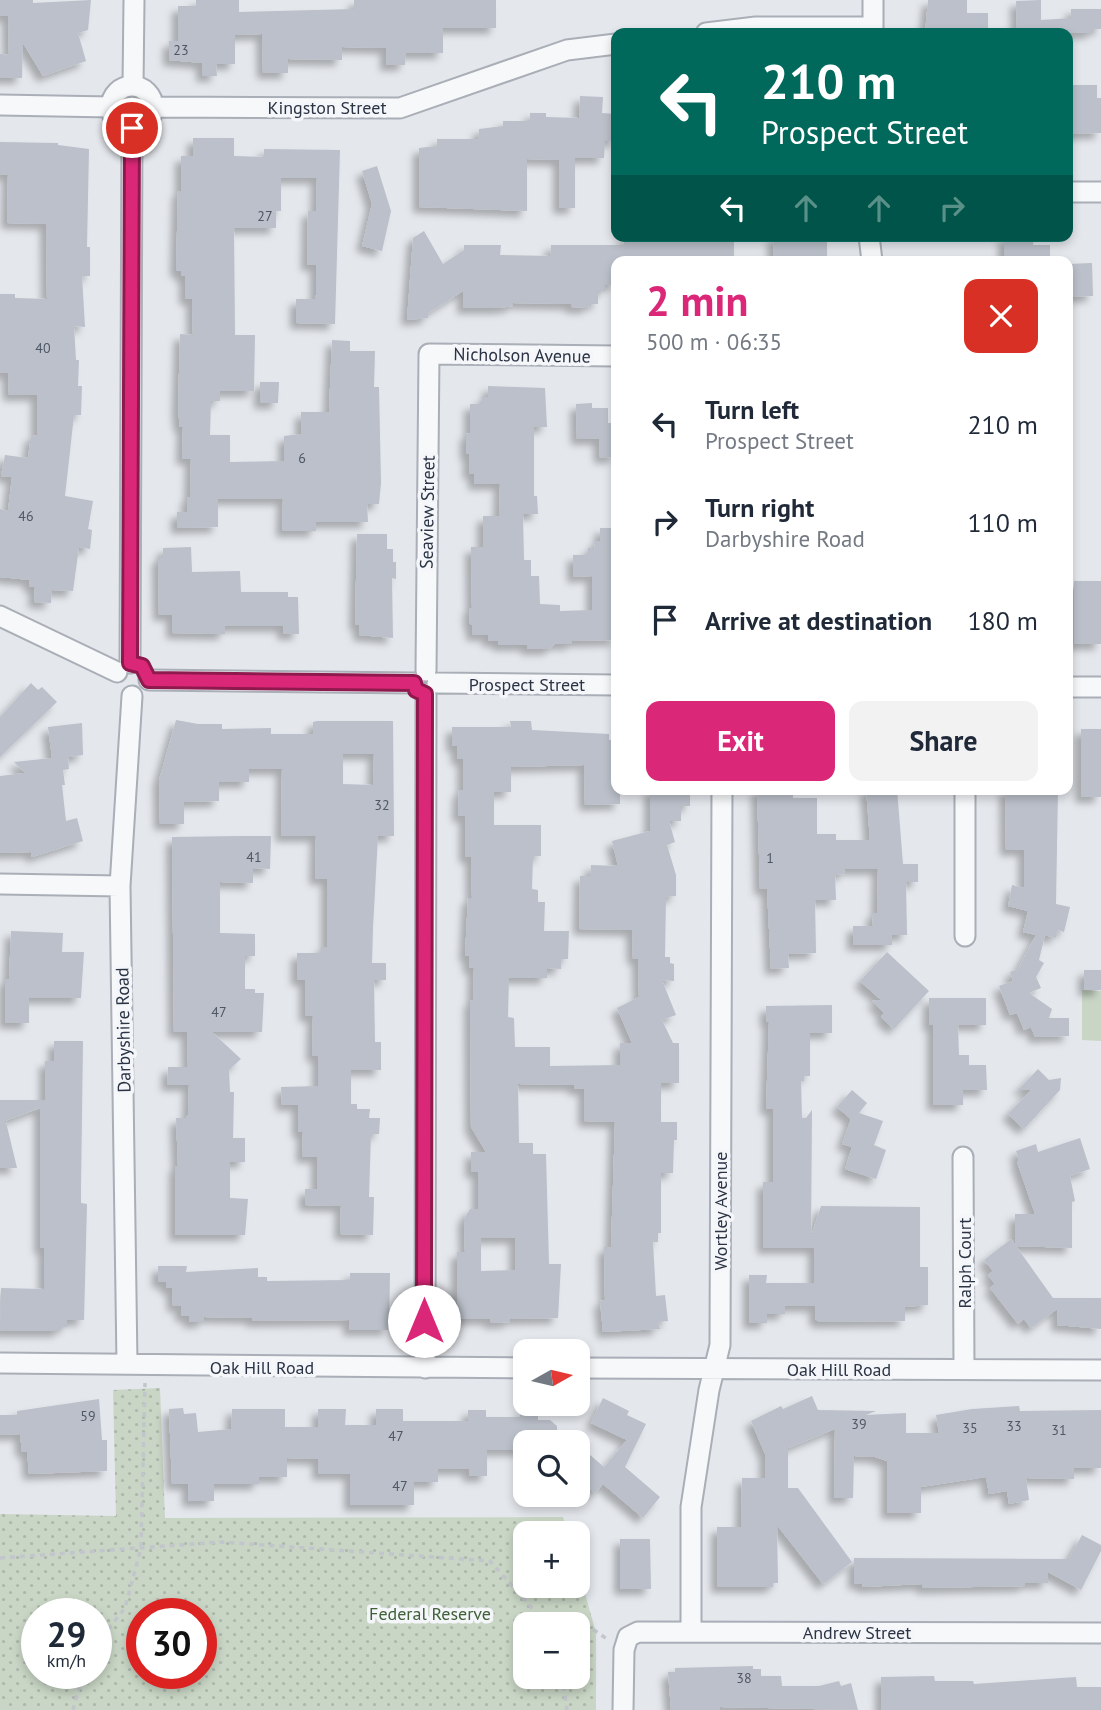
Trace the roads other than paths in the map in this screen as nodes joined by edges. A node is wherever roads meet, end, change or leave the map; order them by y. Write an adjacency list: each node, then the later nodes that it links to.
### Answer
1 (134, 0): 7 (street)
2 (873, 0): 5 (street)
3 (748, 28): 4 (street)
4 (795, 28)
5 (873, 28)
6 (611, 45): 10 (street, Kingston Street)
7 (133, 86): 9 (street); 10 (street)
8 (0, 106): 9 (street)
9 (111, 107): 11 (street)
10 (154, 107): 11 (street)
11 (132, 128): 17 (street)
12 (1073, 192): 13 (street)
13 (1101, 192)
14 (429, 354): 15 (street, Nicholson Avenue); 19 (street, Seaview Street)
15 (611, 356)
16 (0, 616): 17 (street)
17 (123, 667): 18 (street); 23 (street)
18 (149, 680): 19 (street, Prospect Street); 23 (street)
19 (426, 683): 20 (street, Prospect Street); 32 (street, Seaview Street)
20 (611, 685)
21 (1073, 687): 22 (street)
22 (1101, 687)
23 (132, 696): 27 (street, Darbyshire Road)
24 (722, 795): 35 (street, Wortley Avenue)
25 (965, 795): 28 (street)
26 (0, 884): 27 (street)
27 (120, 886): 31 (street, Darbyshire Road)
28 (965, 936)
29 (963, 1157): 36 (street, Ralph Court)
30 (0, 1363): 31 (street, Oak Hill Road)
31 (136, 1365): 32 (street, Oak Hill Road)
32 (425, 1368): 33 (street, Oak Hill Road)
33 (513, 1368)
34 (590, 1368): 35 (street, Oak Hill Road)
35 (715, 1368): 36 (street, Oak Hill Road); 38 (street, Wortley Avenue)
36 (964, 1369): 37 (street, Oak Hill Road)
37 (1101, 1370)
38 (691, 1631): 39 (street, Andrew Street); 40 (street, Andrew Street)
39 (1101, 1633)
40 (622, 1710)

